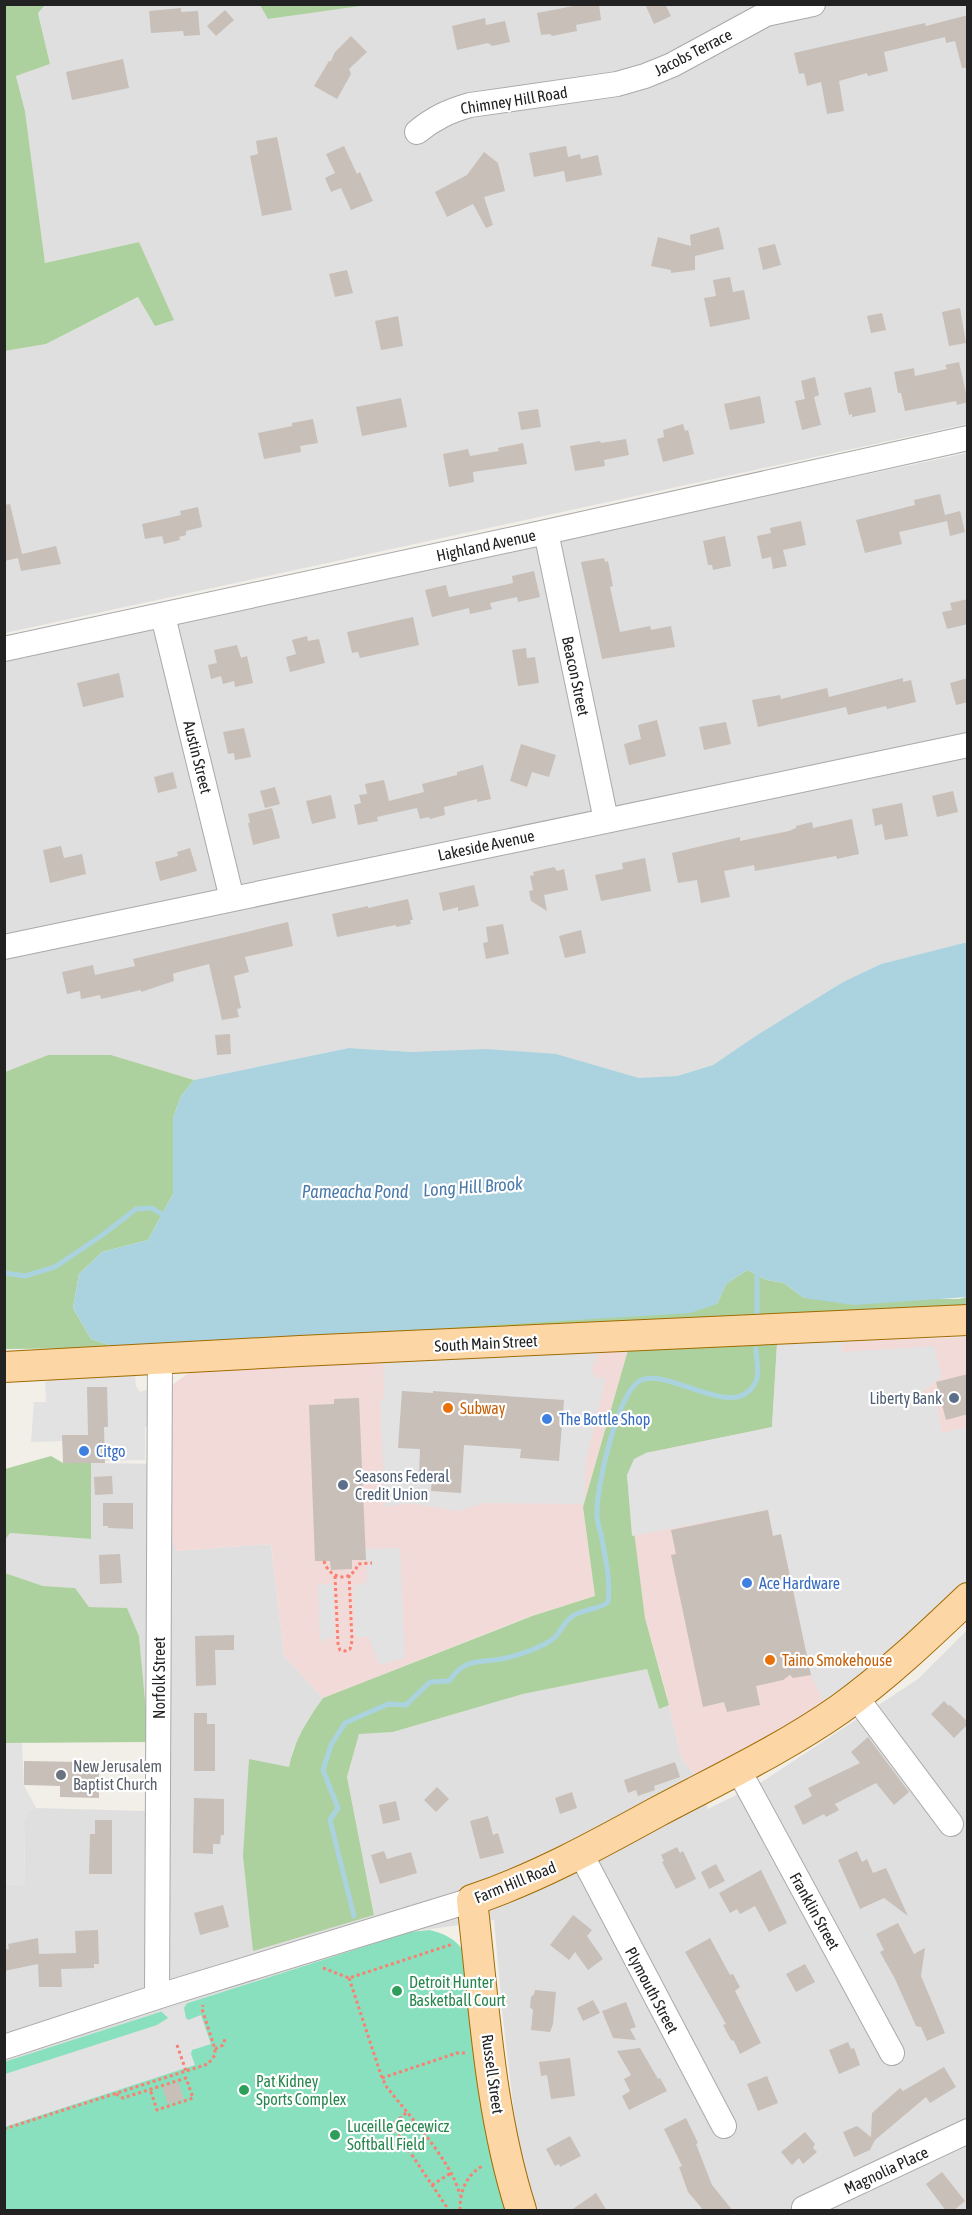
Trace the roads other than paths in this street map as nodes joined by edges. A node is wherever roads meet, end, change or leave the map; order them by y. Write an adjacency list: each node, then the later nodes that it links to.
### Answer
1 (813, 4): 2 (street, Jacobs Terrace)
2 (771, 9): 3 (street, Jacobs Terrace)
3 (617, 84): 4 (street, Chimney Hill Road)
4 (417, 132)
5 (968, 438): 6 (street, Highland Avenue)
6 (546, 532): 7 (street, Highland Avenue); 10 (street, Beacon Street)
7 (164, 616): 8 (street, Highland Avenue); 11 (street, Austin Street)
8 (4, 649)
9 (968, 745): 10 (street, Lakeside Avenue)
10 (606, 820): 11 (street, Lakeside Avenue)
11 (232, 899): 12 (street, Lakeside Avenue)
12 (4, 946)
13 (968, 1320): 14 (main road, South Main Street)
14 (160, 1358): 15 (main road, South Main Street); 22 (street, Norfolk Street)
15 (8, 1367)
16 (968, 1598): 17 (main road, Farm Hill Road)
17 (856, 1697): 18 (main road, Farm Hill Road); 19 (street)
18 (738, 1769): 20 (main road, Farm Hill Road); 24 (street, Franklin Street)
19 (951, 1824)
20 (581, 1854): 21 (main road, Farm Hill Road); 25 (street, Plymouth Street)
21 (472, 1900): 22 (street, Farm Hill Road); 28 (main road, Russell Street)
22 (157, 1997): 23 (street, Farm Hill Road)
23 (4, 2047)
24 (892, 2053)
25 (724, 2126)
26 (968, 2132): 27 (street, Magnolia Place)
27 (805, 2209)
28 (521, 2211)

